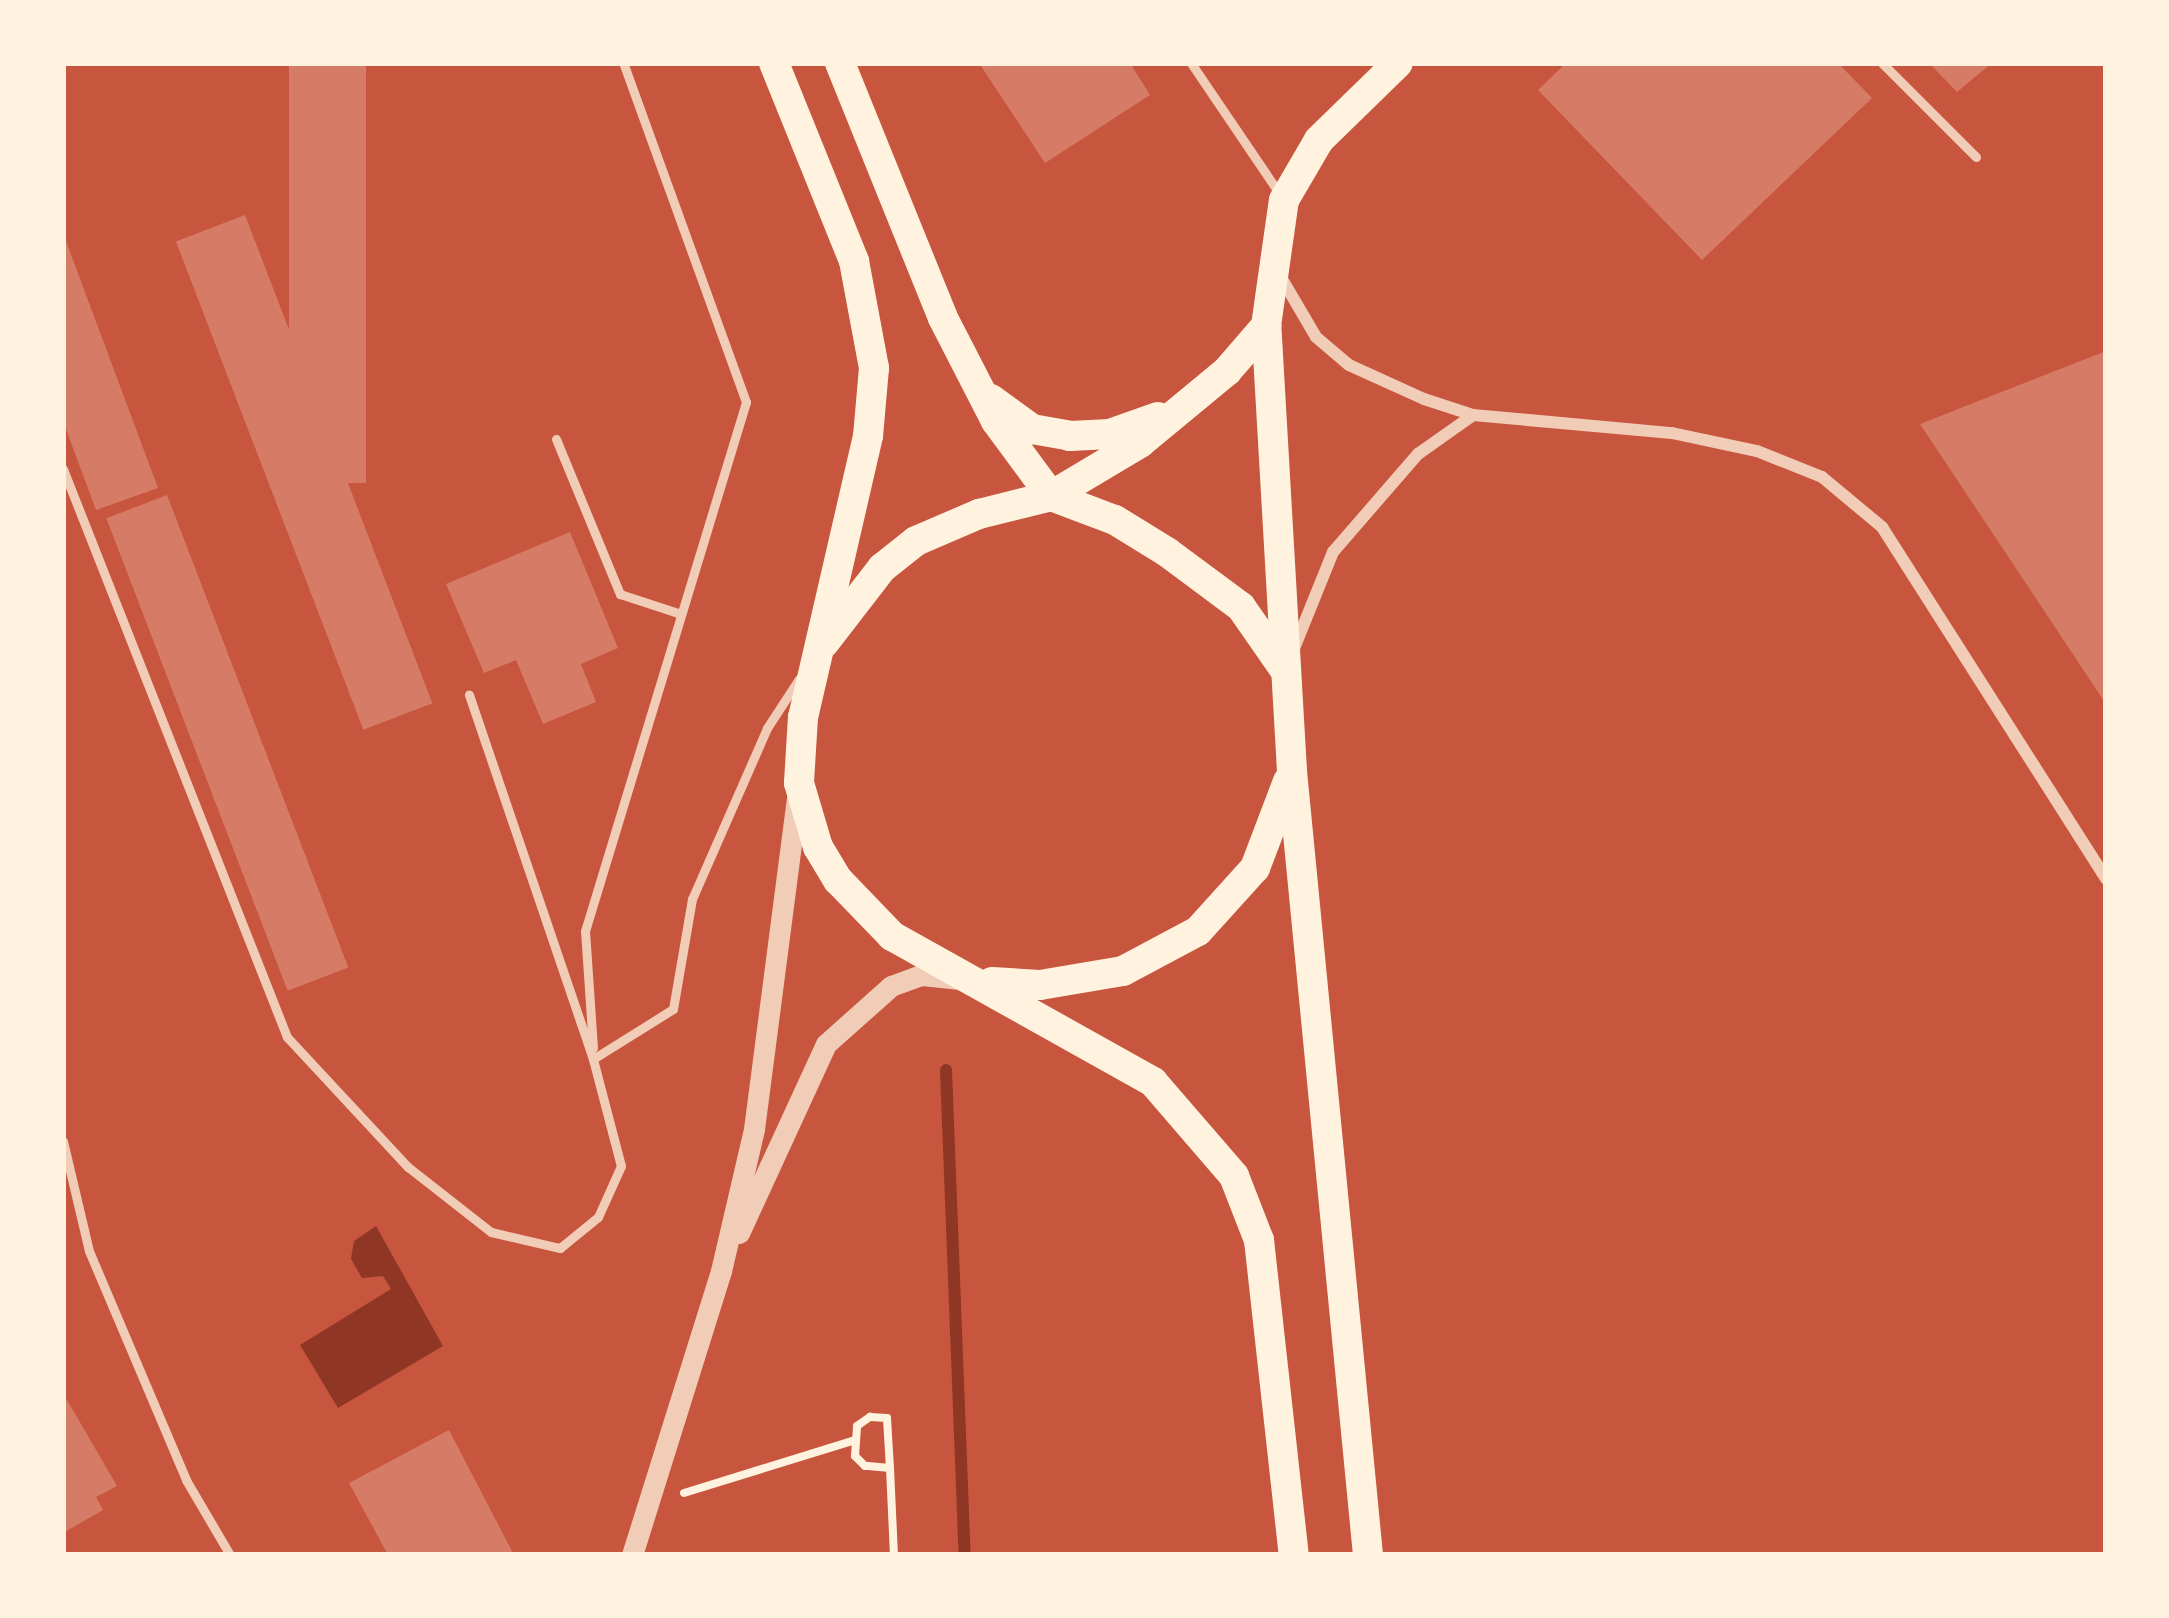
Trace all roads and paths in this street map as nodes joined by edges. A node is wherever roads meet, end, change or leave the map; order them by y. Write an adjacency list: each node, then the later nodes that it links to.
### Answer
1 (623, 63): 17 (lane)
2 (774, 63): 18 (main road)
3 (840, 63): 11 (main road)
4 (1191, 63): 8 (lane)
5 (1398, 63): 8 (main road)
6 (1882, 63): 7 (lane)
7 (1976, 158)
8 (1284, 200): 9 (main road)
9 (1271, 254): 10 (main road); 13 (street)
10 (1266, 326): 12 (main road); 19 (main road)
11 (981, 393): 12 (main road); 16 (main road)
12 (1186, 407): 16 (main road)
13 (1473, 415): 19 (street); 23 (street)
14 (556, 439): 17 (lane)
15 (63, 469): 25 (lane)
16 (1051, 496): 18 (main road); 19 (main road)
17 (678, 613): 25 (lane)
18 (817, 652): 22 (main road); 25 (lane)
19 (1285, 670): 21 (main road)
20 (469, 695): 25 (lane)
21 (1292, 771): 24 (main road); 36 (main road)
22 (799, 783): 24 (main road); 27 (street)
23 (2106, 879)
24 (980, 981): 27 (street); 35 (main road)
25 (593, 1059)
26 (63, 1141): 31 (lane)
27 (722, 1271): 30 (street)
28 (854, 1440): 29 (path); 29 (path); 30 (path)
29 (890, 1468): 34 (path)
30 (647, 1504): 33 (street)
31 (228, 1552): 32 (lane)
32 (214, 1555)
33 (632, 1555)
34 (894, 1555)
35 (1294, 1555)
36 (1368, 1555)

